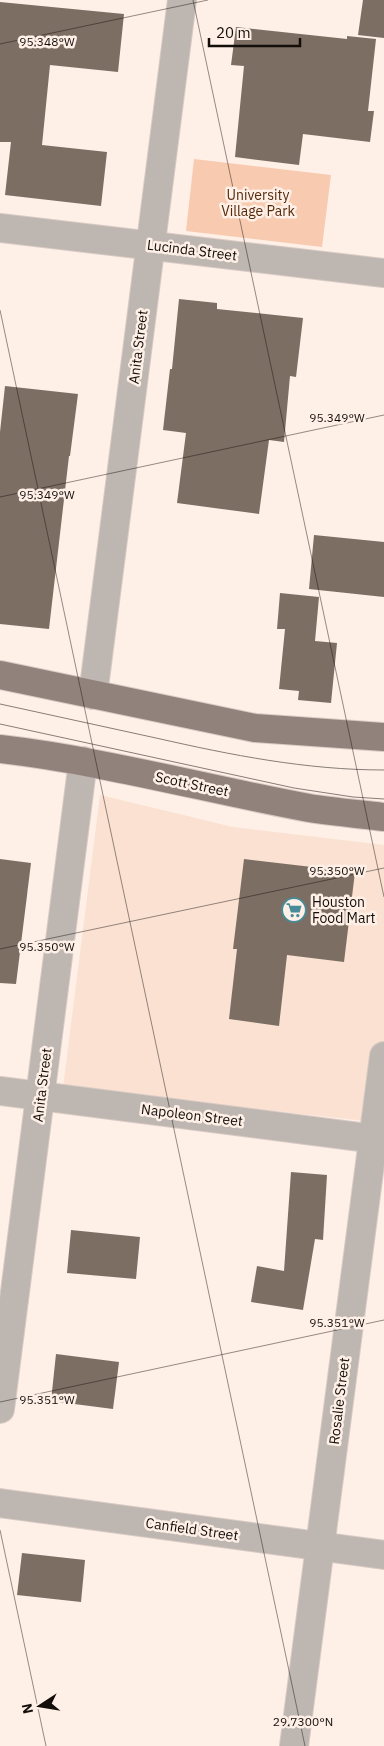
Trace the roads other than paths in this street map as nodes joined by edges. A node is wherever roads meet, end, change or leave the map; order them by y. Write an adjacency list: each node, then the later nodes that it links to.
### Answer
1 (182, 0): 3 (street, Anita Street)
2 (0, 228): 3 (street, Lucinda Street)
3 (151, 245): 4 (street, Lucinda Street); 6 (street, Anita Street)
4 (384, 273)
5 (0, 675): 6 (main road)
6 (93, 695): 7 (main road)
7 (384, 737)
8 (0, 749): 9 (main road, Scott Street)
9 (84, 762): 10 (main road, Scott Street); 13 (street, Anita Street)
10 (384, 817)
11 (384, 1056): 14 (street, Rosalie Street)
12 (0, 1091): 13 (street, Napoleon Street)
13 (40, 1095): 14 (street, Napoleon Street); 15 (street, Anita Street)
14 (379, 1139): 17 (street, Rosalie Street)
15 (0, 1409)
16 (0, 1503): 17 (street, Canfield Street)
17 (320, 1546): 18 (street, Canfield Street); 19 (street, Rosalie Street)
18 (384, 1555)
19 (294, 1746)

